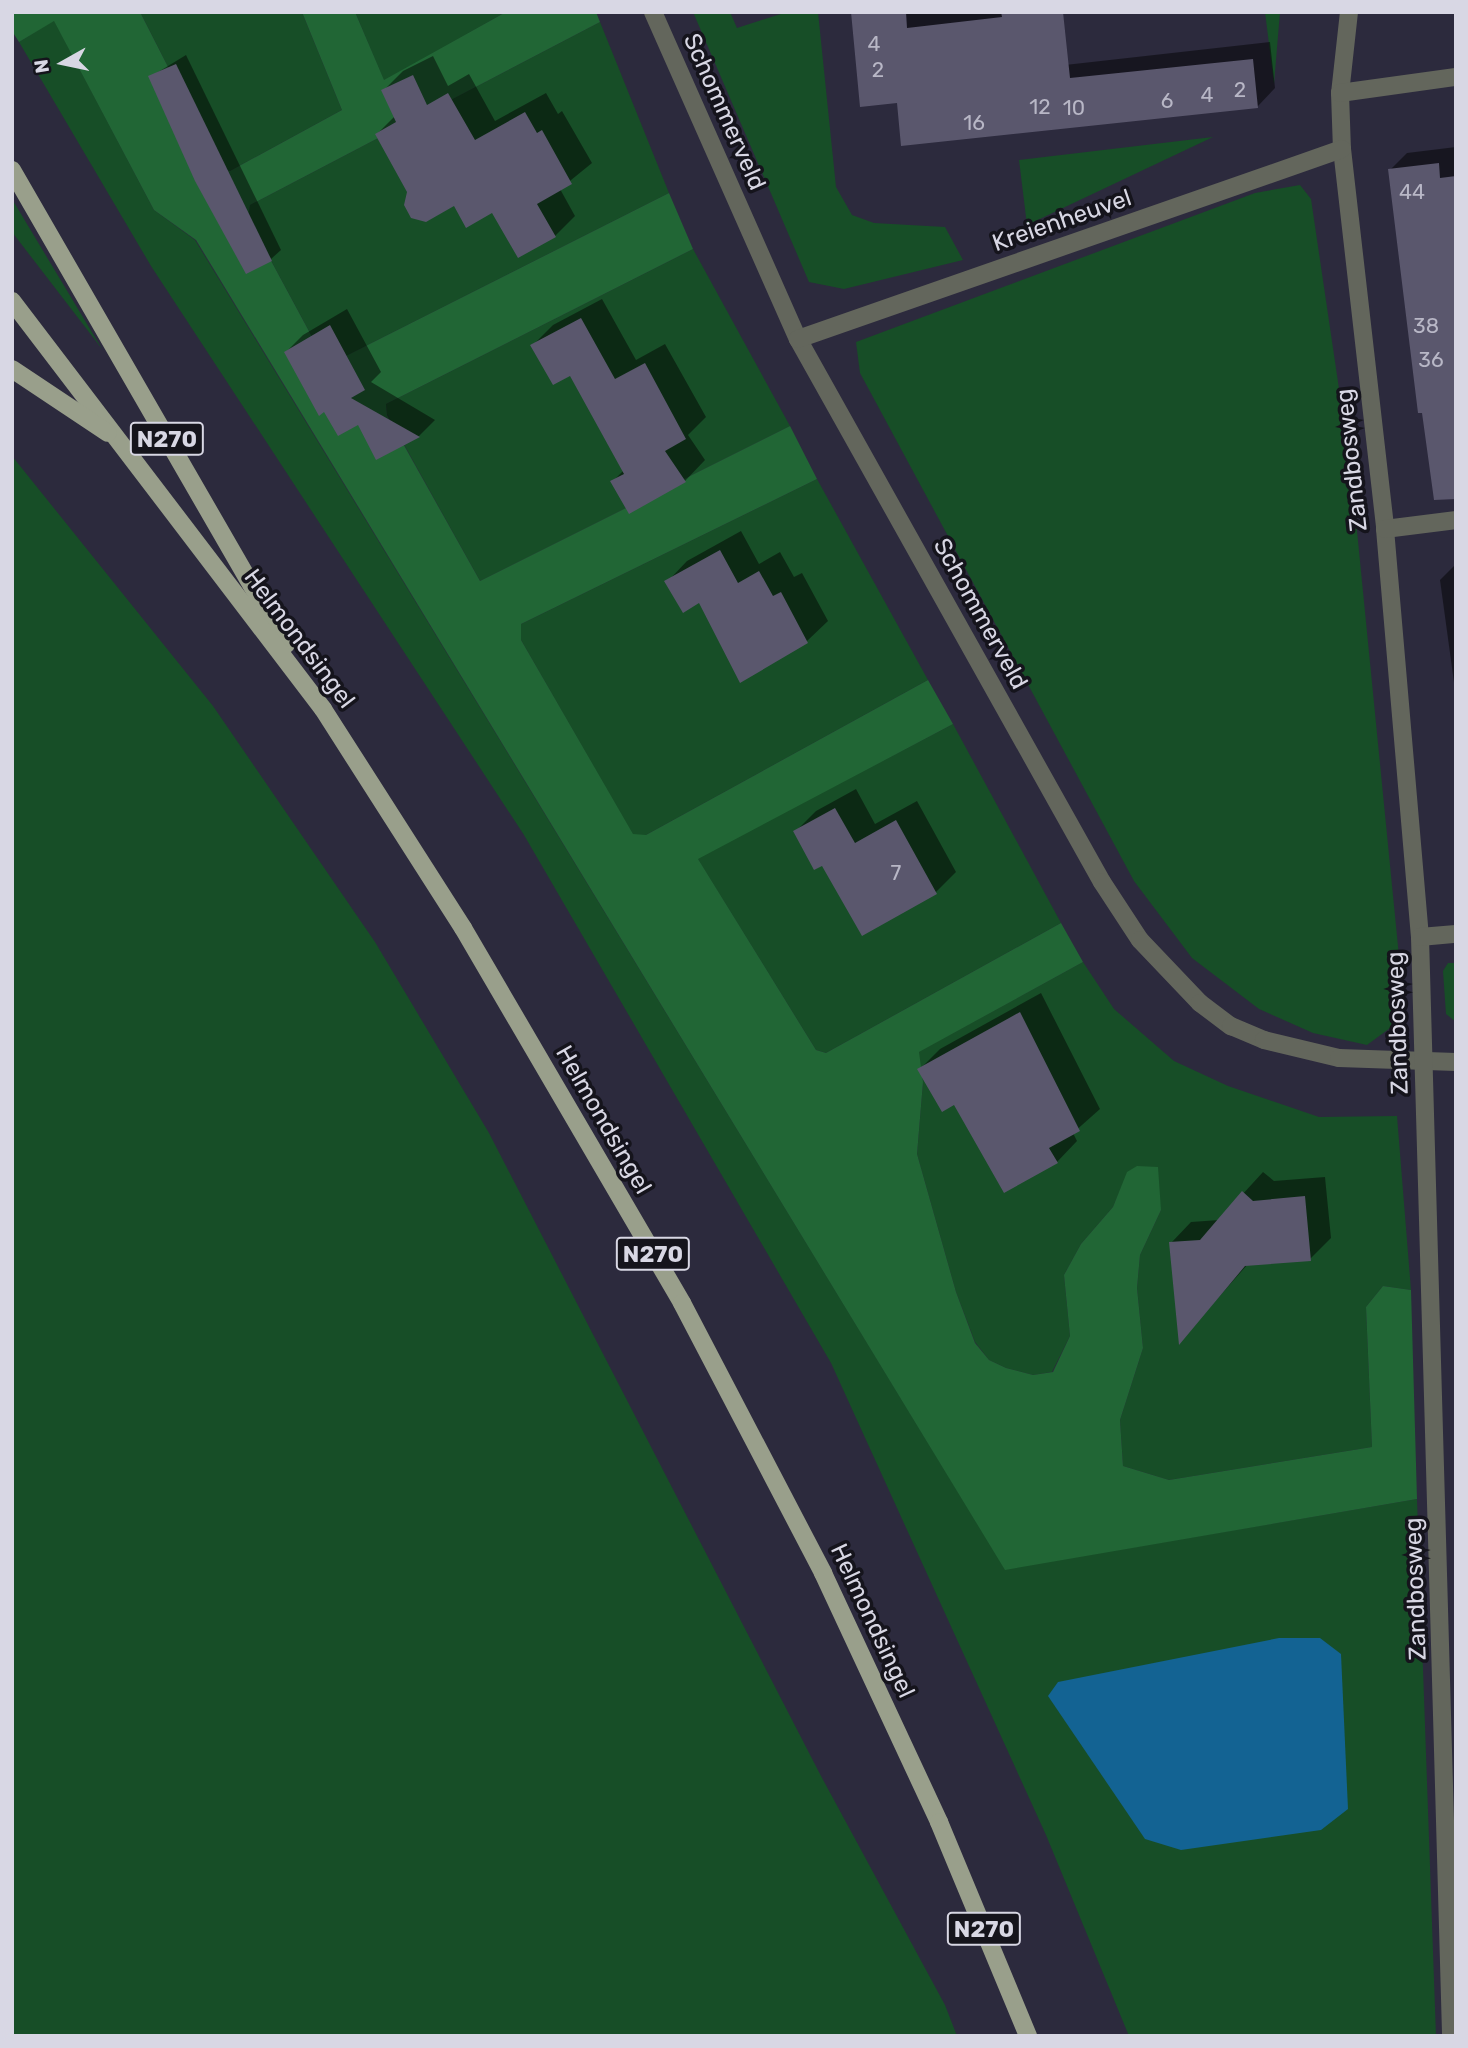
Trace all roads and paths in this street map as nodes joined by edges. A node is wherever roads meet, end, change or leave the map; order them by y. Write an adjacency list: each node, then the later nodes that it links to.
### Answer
1 (653, 12): 8 (street, Schommerveld)
2 (1349, 12): 4 (street, Zandbosweg)
3 (1456, 77): 4 (street)
4 (1340, 93): 5 (street, Zandbosweg)
5 (1342, 149): 8 (street, Kreienheuvel); 12 (street, Zandbosweg)
6 (12, 170): 13 (main road, N270)
7 (12, 301): 10 (main road, Helmondsingel / N270)
8 (798, 339): 17 (street, Schommerveld)
9 (12, 369): 10 (main road, N270)
10 (117, 439): 13 (main road, Helmondsingel / N270)
11 (1456, 520): 12 (street)
12 (1385, 529): 15 (street, Zandbosweg)
13 (323, 709): 18 (main road, Helmondsingel / N270)
14 (1456, 934): 15 (street)
15 (1420, 937): 17 (street, Zandbosweg)
16 (1456, 1062): 17 (street, Schommerveld)
17 (1425, 1063): 19 (street, Zandbosweg)
18 (1028, 2036)
19 (1451, 2036)

